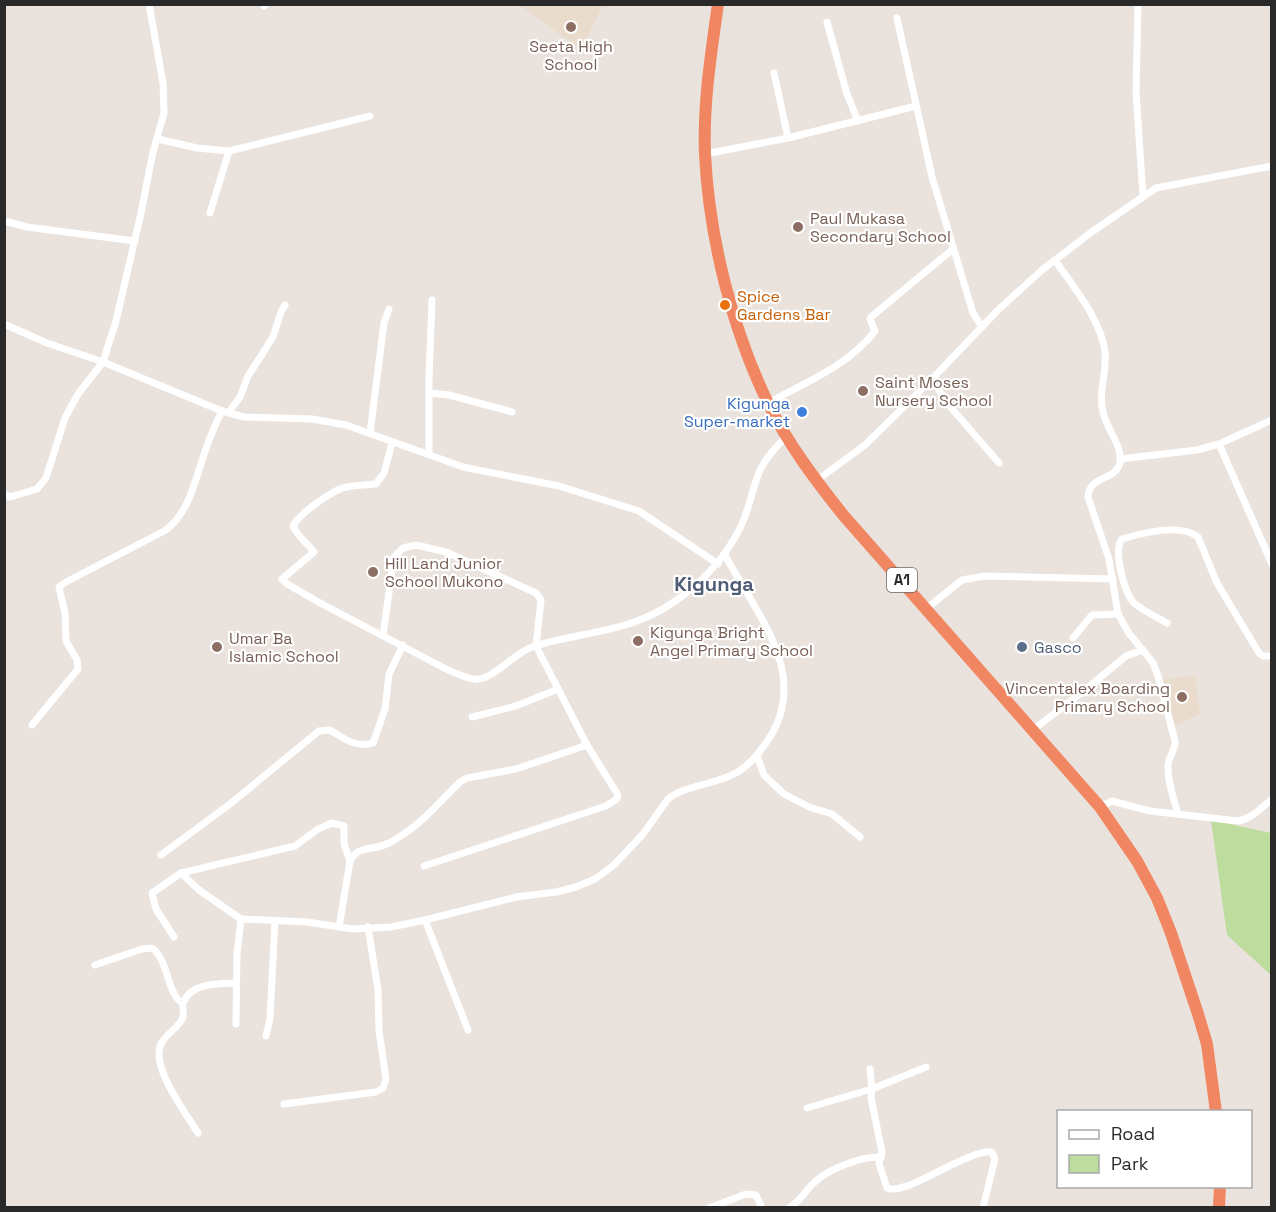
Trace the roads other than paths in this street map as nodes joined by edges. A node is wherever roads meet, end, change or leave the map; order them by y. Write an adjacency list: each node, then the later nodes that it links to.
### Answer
1 (149, 4): 11 (street)
2 (718, 4): 13 (highway, A1)
3 (1138, 4): 15 (street)
4 (897, 18): 7 (street)
5 (826, 22): 9 (street)
6 (774, 73): 10 (street)
7 (916, 106): 9 (street); 19 (street)
8 (370, 116): 12 (street)
9 (858, 121): 10 (street)
10 (788, 138): 13 (street)
11 (158, 139): 12 (street); 18 (street)
12 (229, 152): 16 (street)
13 (705, 154): 29 (highway, A1)
14 (1272, 166): 15 (street)
15 (1143, 196): 20 (street)
16 (210, 213)
17 (4, 221): 18 (street)
18 (135, 241): 26 (street)
19 (952, 249): 25 (street); 29 (street)
20 (1055, 260): 25 (street); 38 (street)
21 (432, 300): 28 (street)
22 (285, 305): 30 (street)
23 (389, 309): 33 (street)
24 (4, 324): 26 (street)
25 (982, 327): 27 (street)
26 (103, 362): 30 (street); 41 (street)
27 (932, 379): 39 (street); 40 (street)
28 (430, 393): 31 (street); 37 (street)
29 (768, 403): 34 (highway, A1)
30 (226, 412): 33 (street); 58 (street)
31 (512, 412)
32 (1272, 420): 36 (street)
33 (370, 433): 35 (street)
34 (787, 436): 40 (highway, A1); 43 (street)
35 (392, 442): 37 (street); 50 (street)
36 (1219, 444): 38 (street); 42 (street)
37 (429, 455): 44 (street)
38 (1120, 459): 46 (street)
39 (999, 463)
40 (816, 481): 47 (highway, A1)
41 (4, 494)
42 (1269, 550): 45 (street)
43 (725, 555): 44 (street); 61 (street)
44 (718, 564): 53 (street)
45 (1272, 564)
46 (1113, 579): 47 (street); 48 (street)
47 (927, 608): 59 (highway, A1)
48 (1118, 614): 51 (street); 54 (street)
49 (1167, 624): 55 (street)
50 (383, 635): 52 (street); 53 (street)
51 (1073, 638)
52 (403, 645): 53 (street); 66 (street)
53 (536, 646): 56 (street)
54 (1143, 650): 59 (street); 64 (street)
55 (1272, 656)
56 (558, 689): 57 (street); 60 (street)
57 (472, 717)
58 (32, 725)
59 (1034, 729): 63 (highway, A1)
60 (587, 745): 67 (street); 68 (street)
61 (758, 756): 65 (street); 71 (street)
62 (1272, 799): 64 (street)
63 (1100, 807): 64 (street); 87 (highway, A1)
64 (1178, 814)
65 (860, 837)
66 (161, 855)
67 (350, 861): 69 (street); 73 (street)
68 (424, 866)
69 (181, 873): 70 (street); 75 (street)
70 (241, 920): 72 (street); 77 (street)
71 (424, 920): 74 (street); 80 (street)
72 (275, 921): 73 (street); 81 (street)
73 (339, 927): 74 (street)
74 (368, 927): 85 (street)
75 (174, 937)
76 (95, 965): 78 (street)
77 (236, 983): 78 (street); 79 (street)
78 (183, 1003): 88 (street)
79 (236, 1024)
80 (468, 1030)
81 (266, 1036)
82 (926, 1067): 84 (street)
83 (870, 1068): 84 (street)
84 (872, 1089): 86 (street); 89 (street)
85 (284, 1104)
86 (807, 1108)
87 (1216, 1110)
88 (198, 1133)
89 (881, 1157): 93 (street); 94 (street)
90 (1220, 1188): 95 (highway)
91 (709, 1208): 92 (street)
92 (762, 1208)
93 (789, 1208)
94 (983, 1208)
95 (1219, 1208)

